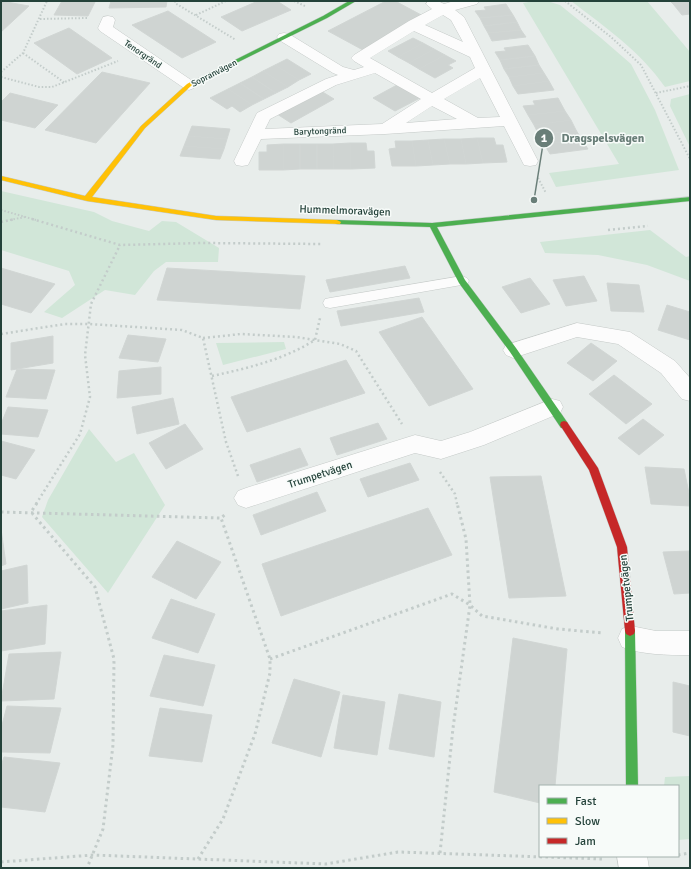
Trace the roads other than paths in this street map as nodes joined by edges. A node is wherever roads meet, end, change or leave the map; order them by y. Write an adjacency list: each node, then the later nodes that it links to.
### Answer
1 (352, 1): 7 (street, Sopranvägen)
2 (427, 1): 4 (street)
3 (472, 1): 4 (street)
4 (444, 9): 6 (street); 8 (street)
5 (108, 20): 12 (street, Tenorgränd)
6 (414, 25): 8 (street); 9 (street)
7 (284, 37): 11 (street); 12 (street, Sopranvägen)
8 (475, 54): 10 (street)
9 (376, 68): 11 (street); 13 (street)
10 (483, 70): 13 (street); 14 (street)
11 (356, 74): 17 (street)
12 (189, 85): 21 (street, Sopranvägen)
13 (432, 99): 15 (street); 16 (street)
14 (509, 121): 15 (street, Barytongränd); 19 (street)
15 (473, 122): 16 (street, Barytongränd)
16 (385, 129): 17 (street, Barytongränd)
17 (255, 134): 18 (street)
18 (242, 161)
19 (530, 161)
20 (1, 178): 21 (street, Hummelmoravägen)
21 (88, 199): 23 (street, Hummelmoravägen)
22 (690, 199): 23 (street, Hummelmoravägen)
23 (432, 225): 24 (street, Trumpetvägen)
24 (462, 281): 25 (lane); 26 (street, Trumpetvägen)
25 (330, 303)
26 (513, 350): 27 (street); 28 (street, Trumpetvägen)
27 (690, 393)
28 (552, 407): 29 (street, Trumpetvägen); 30 (street, Trumpetvägen)
29 (246, 498)
30 (631, 638): 31 (street); 32 (street, Trumpetvägen)
31 (690, 643)
32 (632, 785)

